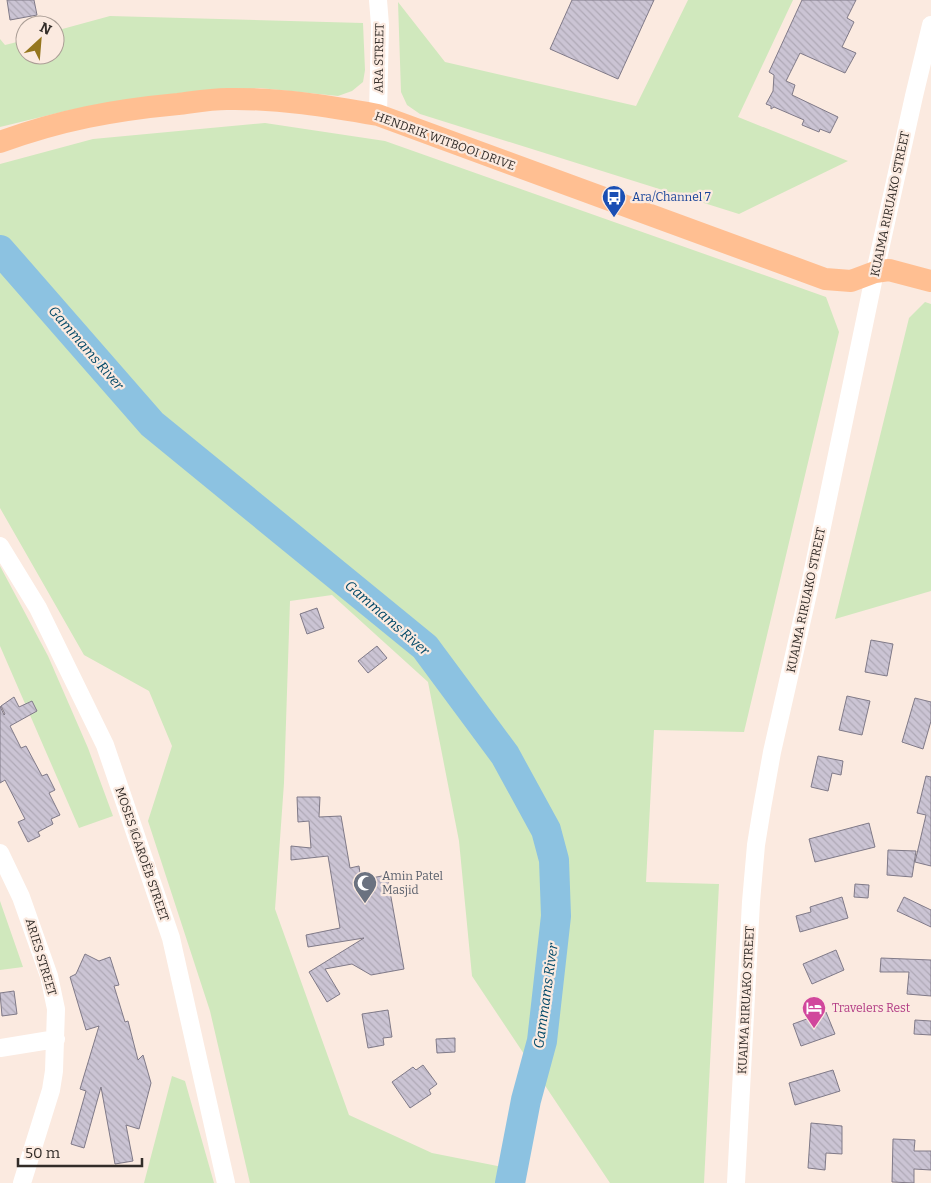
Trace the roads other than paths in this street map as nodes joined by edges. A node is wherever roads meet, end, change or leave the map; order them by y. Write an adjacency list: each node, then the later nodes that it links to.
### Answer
1 (378, 0): 3 (street, ARA STREET)
2 (931, 25): 5 (street, KUAIMA RIRUAKO STREET)
3 (378, 115): 4 (main road, HENDRIK WITBOOI DRIVE); 5 (main road, HENDRIK WITBOOI DRIVE)
4 (0, 142)
5 (875, 272): 6 (main road); 13 (street, KUAIMA RIRUAKO STREET)
6 (931, 282)
7 (0, 546): 12 (street, MOSES ǁGAROËB STREET)
8 (0, 853): 9 (street, ARIES STREET)
9 (56, 1038): 10 (street); 11 (street, ARIES STREET)
10 (0, 1048)
11 (22, 1183)
12 (226, 1183)
13 (736, 1183)

